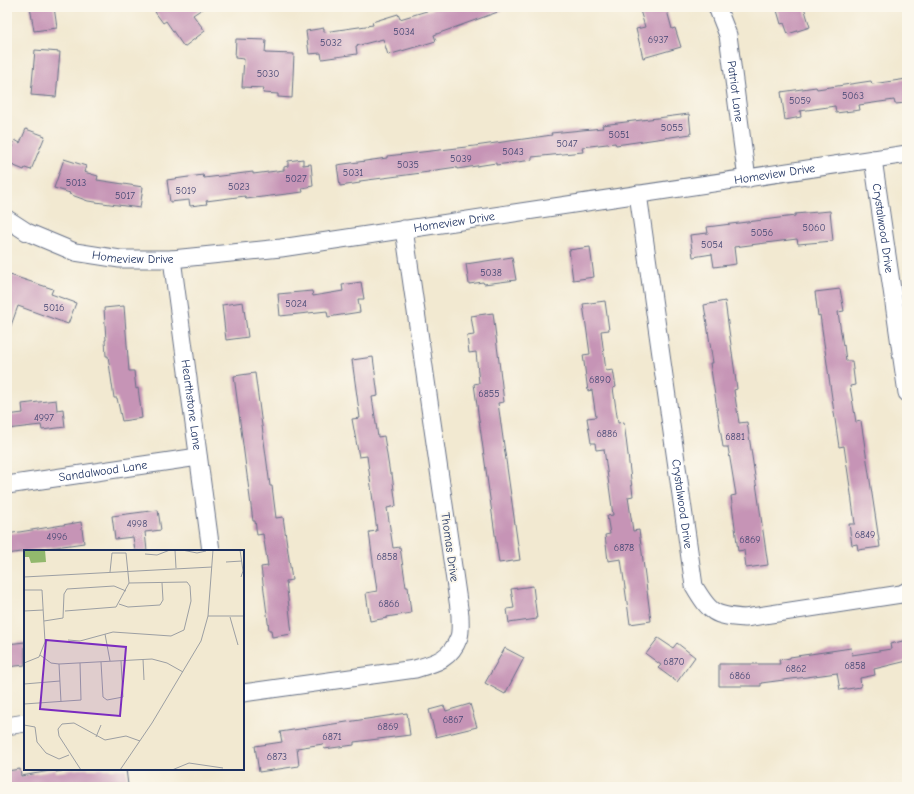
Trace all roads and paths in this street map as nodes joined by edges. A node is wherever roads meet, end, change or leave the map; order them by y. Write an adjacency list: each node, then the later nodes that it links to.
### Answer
1 (717, 7): 4 (street, Patriot Lane)
2 (907, 154): 3 (street, Homeview Drive)
3 (873, 159): 4 (street, Homeview Drive); 9 (street, Crystalwood Drive)
4 (747, 178): 5 (street, Homeview Drive)
5 (638, 194): 7 (street, Homeview Drive); 13 (street, Crystalwood Drive)
6 (7, 219): 8 (street, Homeview Drive)
7 (404, 229): 8 (street, Homeview Drive); 14 (street, Thomas Drive)
8 (172, 259): 10 (street, Hearthstone Lane)
9 (907, 393)
10 (198, 457): 11 (street, Sandalwood Lane); 12 (street, Hearthstone Lane)
11 (7, 485)
12 (211, 550)
13 (907, 591)
14 (244, 693)
15 (24, 723): 16 (street)
16 (7, 726)

